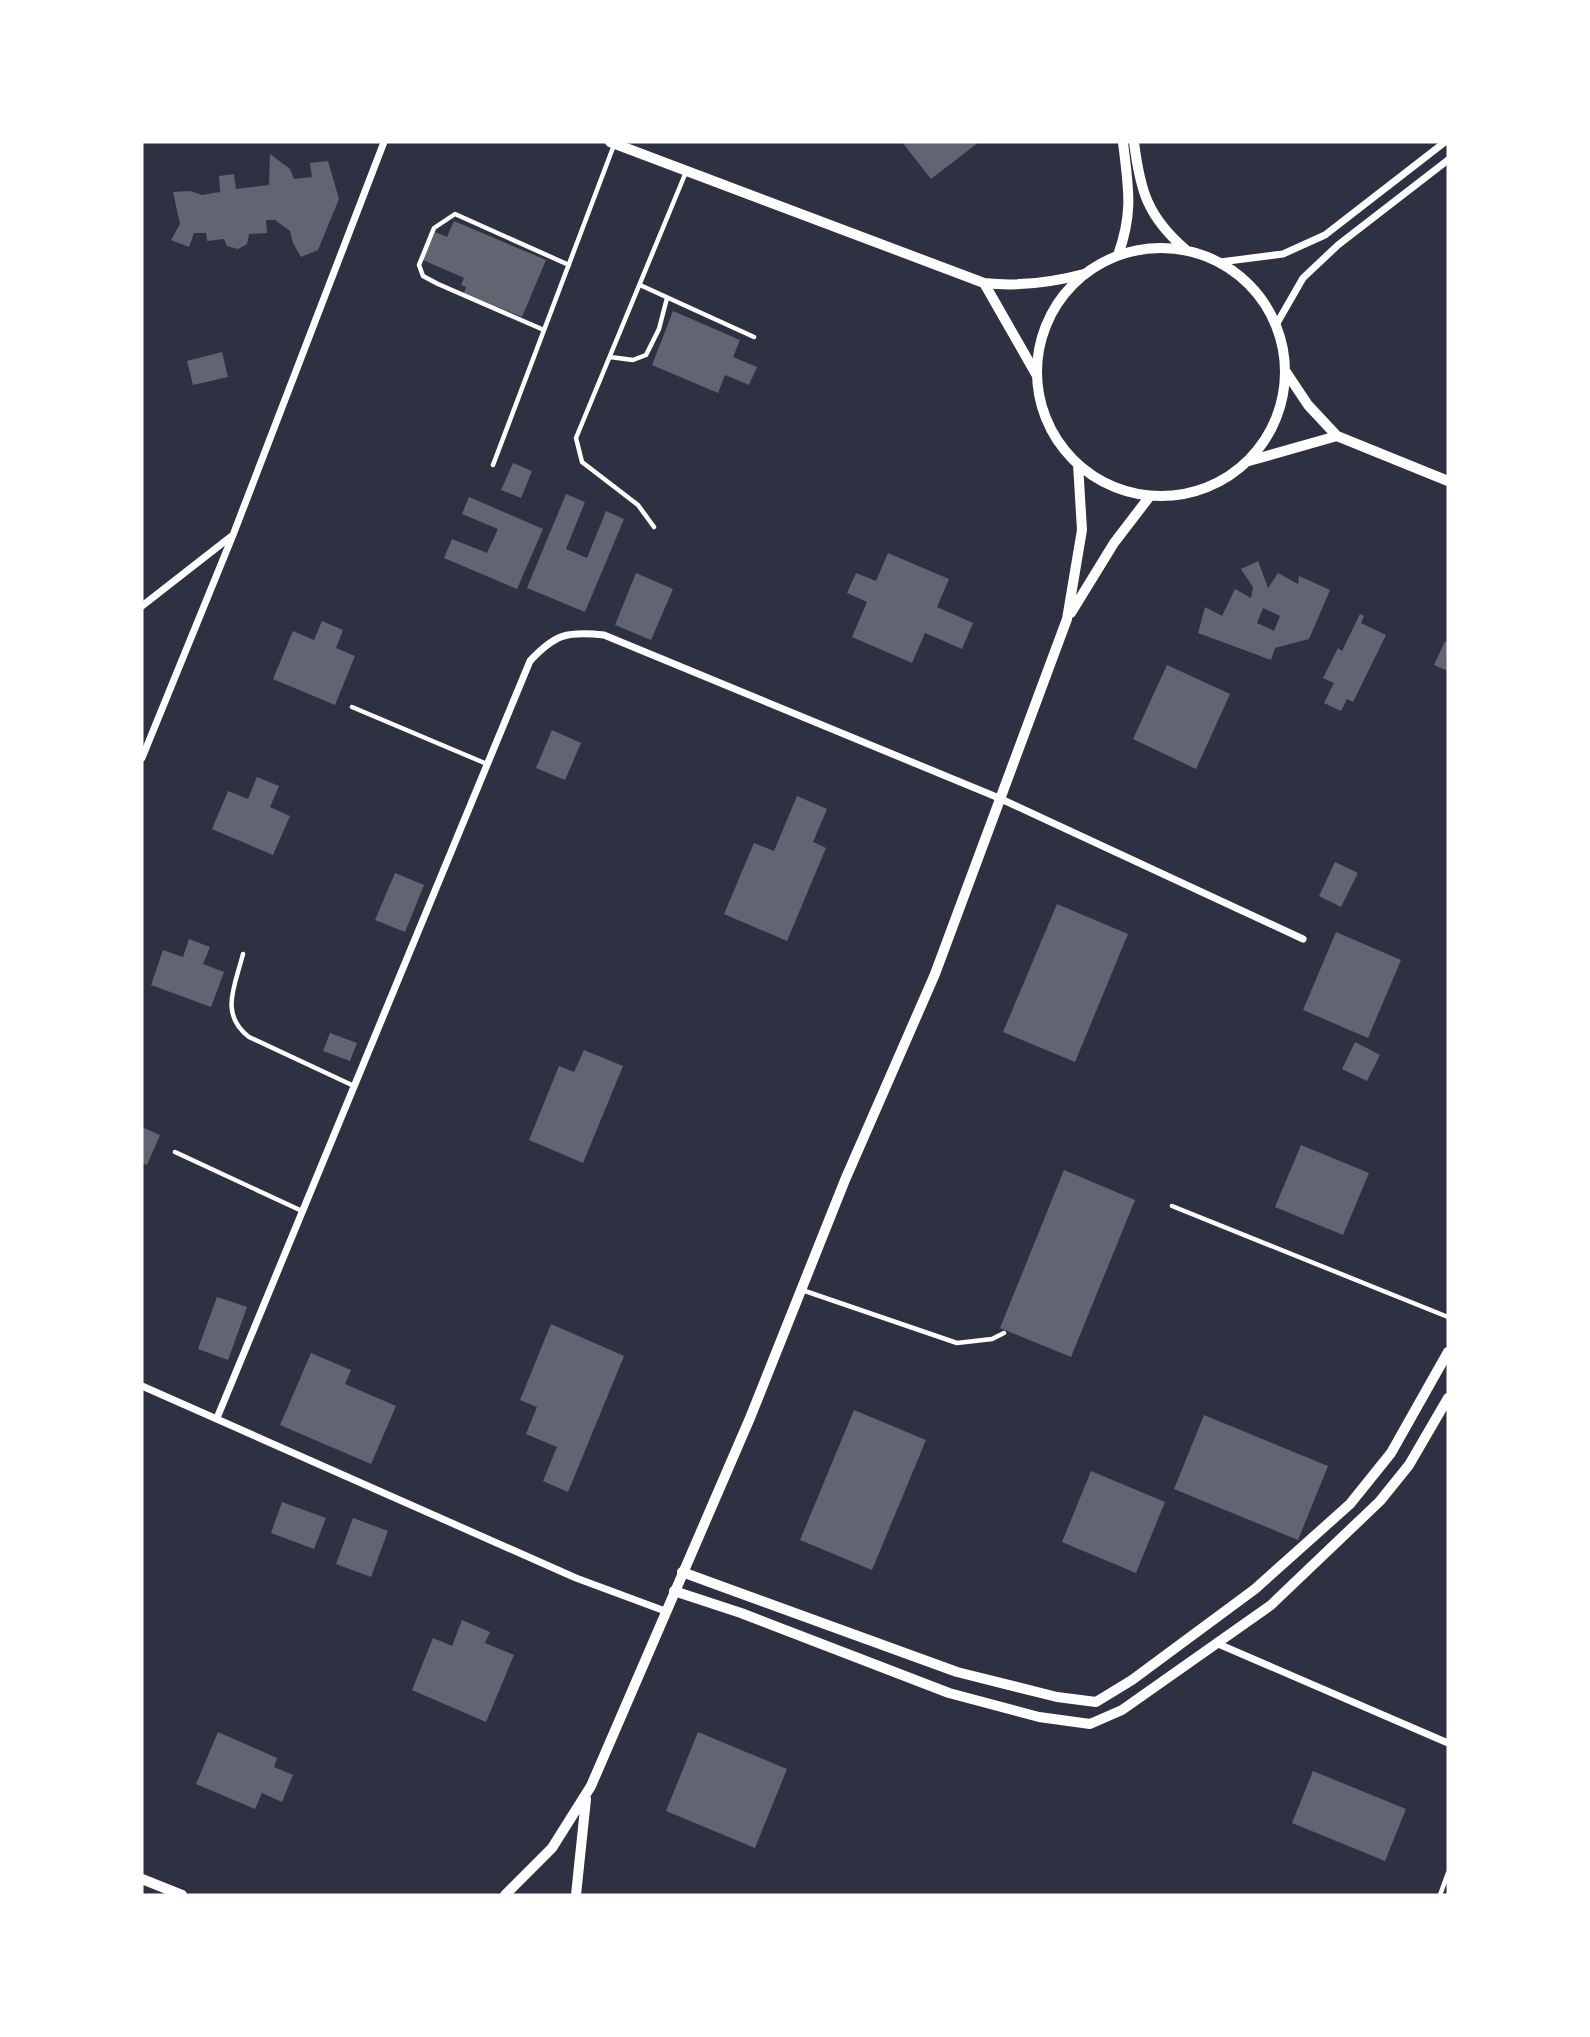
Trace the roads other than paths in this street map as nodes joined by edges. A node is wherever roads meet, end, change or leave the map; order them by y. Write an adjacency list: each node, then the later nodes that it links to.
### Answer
1 (384, 142): 29 (street)
2 (1123, 142): 9 (main road)
3 (1134, 142): 8 (main road)
4 (1445, 142): 10 (street)
5 (613, 143): 7 (street); 11 (lane)
6 (1448, 160): 16 (street)
7 (687, 171): 13 (street); 14 (lane)
8 (1185, 250): 9 (main road); 10 (main road)
9 (1118, 255): 12 (main road)
10 (1220, 262): 16 (main road)
11 (569, 265): 17 (lane); 17 (lane)
12 (1084, 274): 13 (street); 21 (main road)
13 (985, 283): 21 (street)
14 (640, 285): 15 (lane); 19 (lane)
15 (667, 298): 18 (lane); 19 (lane)
16 (1276, 325): 20 (main road)
17 (544, 330): 25 (lane)
18 (754, 337)
19 (610, 358): 28 (lane)
20 (1286, 372): 22 (main road); 23 (main road)
21 (1036, 374): 24 (main road)
22 (1337, 436): 23 (main road); 26 (main road)
23 (1249, 461): 27 (main road)
24 (1078, 464): 27 (main road); 31 (main road)
25 (493, 465)
26 (1448, 481)
27 (1150, 496): 31 (main road)
28 (654, 527)
29 (233, 534): 30 (street); 33 (street)
30 (142, 606)
31 (1067, 619): 35 (main road)
32 (352, 707): 34 (lane)
33 (142, 758)
34 (487, 764): 35 (street); 38 (street)
35 (999, 798): 36 (street); 42 (main road)
36 (1303, 939)
37 (243, 954): 38 (lane)
38 (354, 1086): 41 (street)
39 (175, 1152): 41 (lane)
40 (1172, 1206): 43 (lane)
41 (303, 1211): 48 (street)
42 (802, 1289): 44 (lane); 49 (main road)
43 (1448, 1317)
44 (1004, 1333)
45 (1448, 1352): 49 (street)
46 (142, 1386): 48 (street)
47 (1448, 1398): 52 (street)
48 (218, 1418): 51 (street)
49 (682, 1572): 50 (main road)
50 (674, 1591): 51 (main road); 52 (street)
51 (665, 1611): 54 (main road)
52 (1216, 1643): 53 (street)
53 (1448, 1743)
54 (586, 1796): 58 (main road); 59 (main road)
55 (1448, 1873): 60 (lane)
56 (142, 1879): 57 (main road)
57 (181, 1895)
58 (505, 1895)
59 (576, 1895)
60 (1440, 1895)

